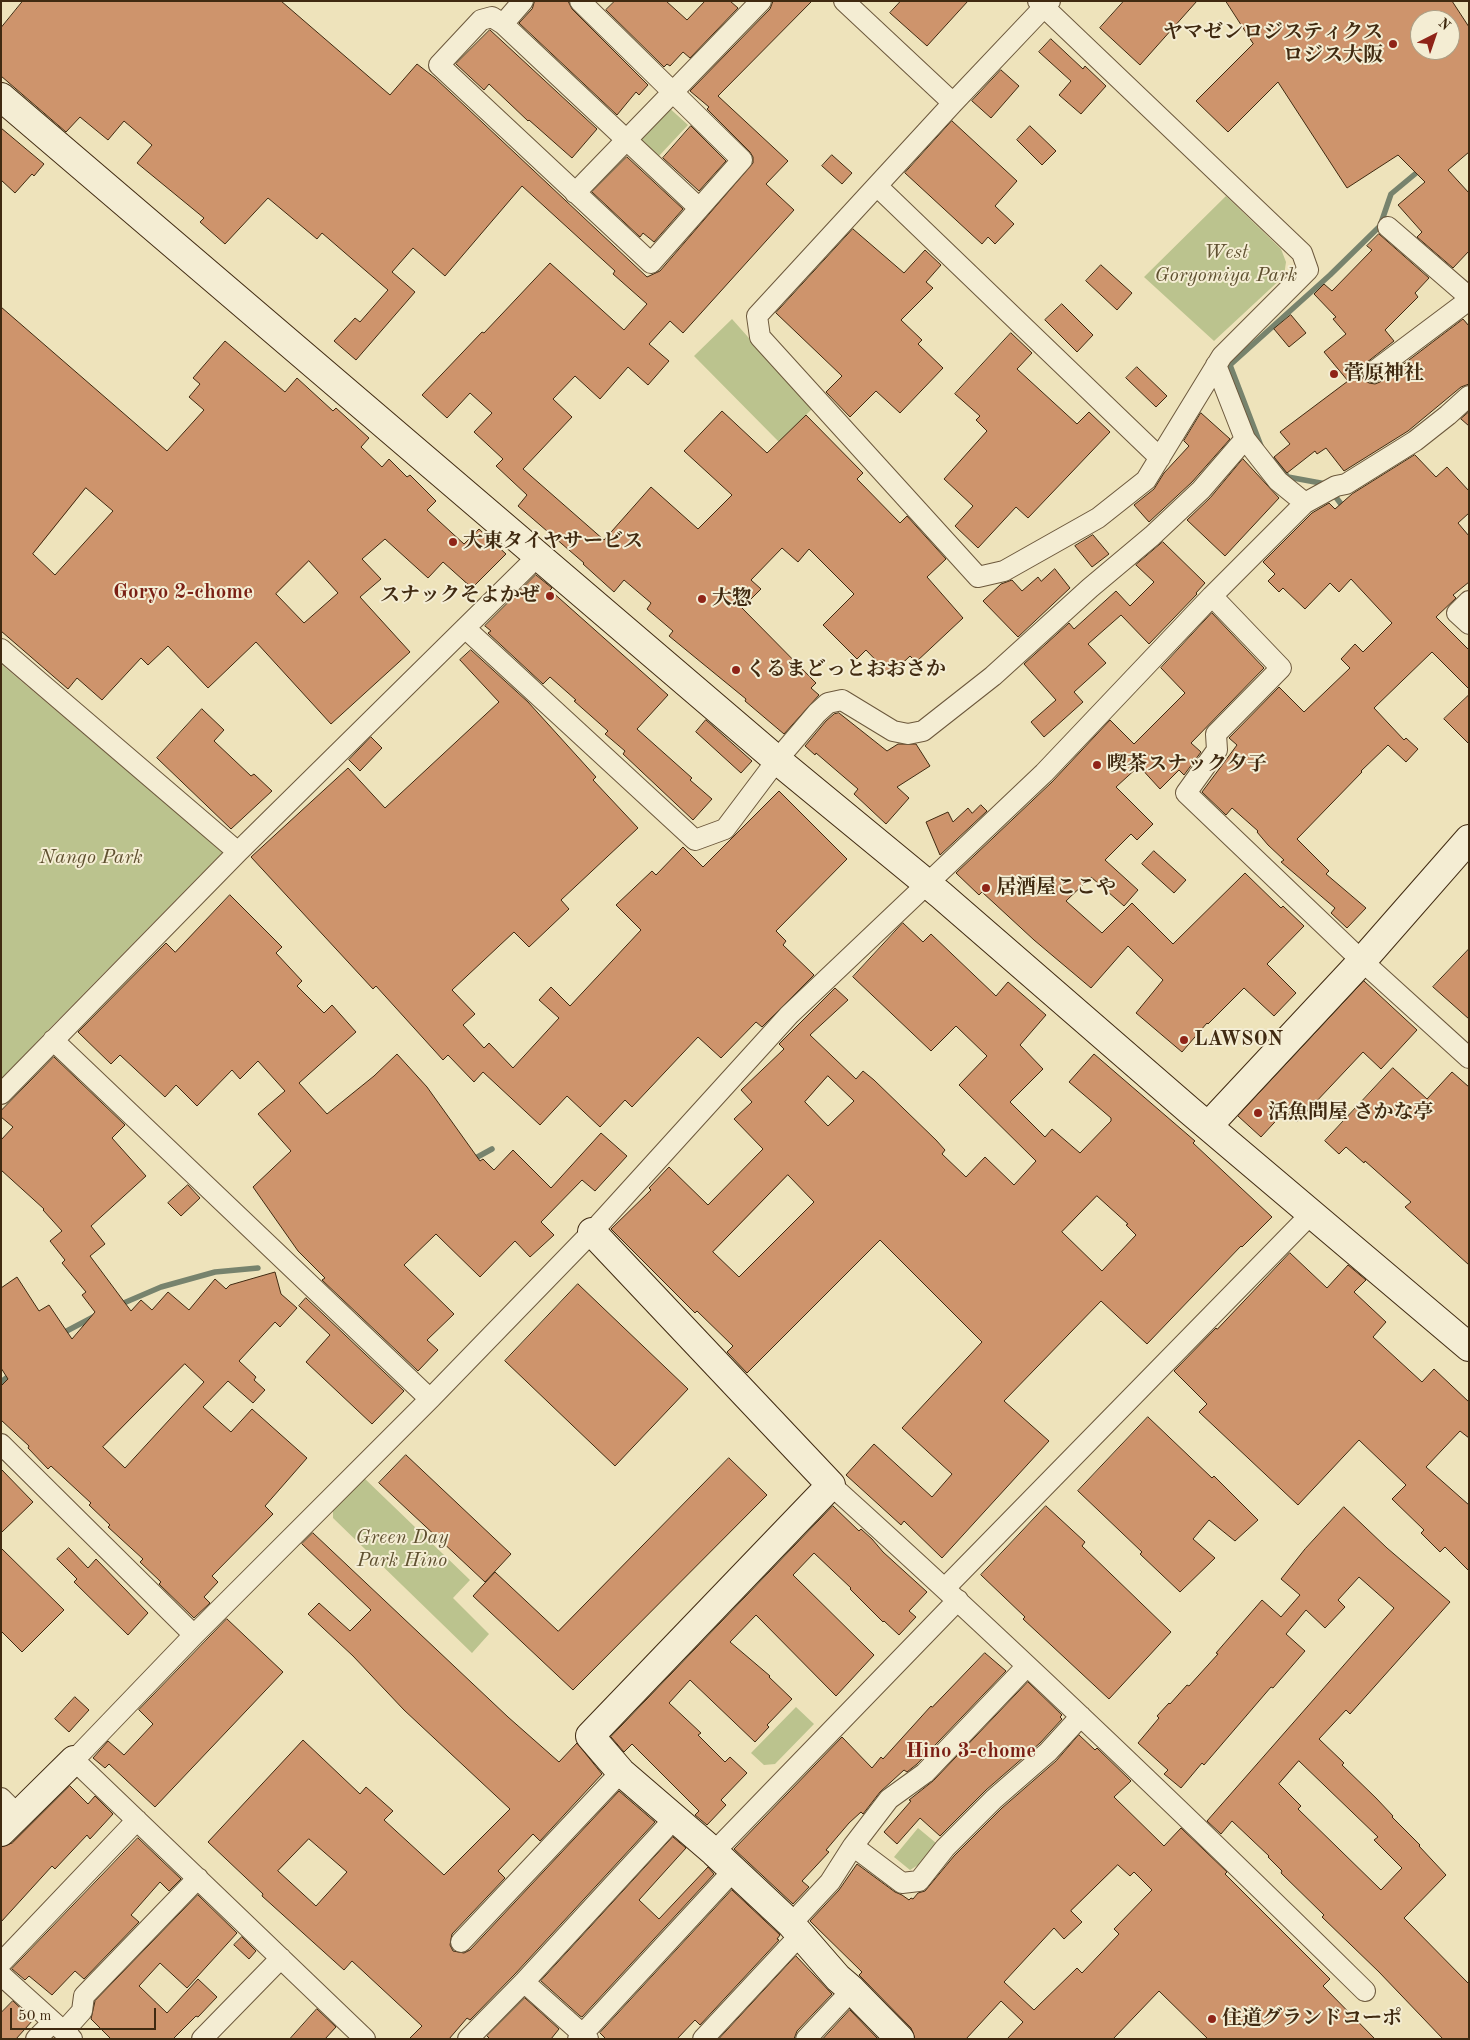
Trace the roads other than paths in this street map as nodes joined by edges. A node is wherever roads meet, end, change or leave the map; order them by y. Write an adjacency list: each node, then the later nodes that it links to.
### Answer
1 (523, 1): 6 (street)
2 (580, 1): 7 (street)
3 (761, 1): 7 (street)
4 (844, 1): 9 (street)
5 (1044, 3): 9 (street); 16 (street)
6 (502, 24): 10 (street); 12 (street)
7 (674, 91): 10 (street); 13 (street)
8 (1, 97): 22 (street)
9 (953, 103): 11 (street)
10 (627, 140): 12 (street); 13 (street)
11 (877, 186): 20 (street); 20 (street)
12 (576, 192): 13 (street)
13 (699, 208)
14 (1388, 227): 15 (street)
15 (1469, 298): 17 (street)
16 (1216, 365): 19 (street); 20 (street)
17 (1373, 372)
18 (1469, 396): 21 (street)
19 (1245, 439): 21 (street); 28 (street)
20 (1160, 458)
21 (1306, 503): 23 (street)
22 (538, 556): 26 (street); 28 (street)
23 (1212, 596): 31 (street); 32 (street)
24 (1469, 601): 25 (street)
25 (1469, 624)
26 (465, 628): 28 (street); 30 (street)
27 (1, 649): 30 (street)
28 (777, 760): 31 (street)
29 (1469, 839): 32 (street)
30 (238, 852): 33 (street)
31 (928, 884): 36 (street); 38 (street)
32 (1362, 961): 34 (street); 36 (street)
33 (53, 1040): 35 (street); 40 (street)
34 (1469, 1058)
35 (1, 1094)
36 (1208, 1126): 37 (street)
37 (1311, 1214): 39 (street); 43 (street)
38 (592, 1232): 40 (street); 42 (street)
39 (1469, 1347)
40 (430, 1398): 44 (street)
41 (1, 1444): 44 (street)
42 (831, 1485): 43 (street); 48 (street)
43 (952, 1594): 45 (street); 53 (street)
44 (194, 1635): 47 (street)
45 (1027, 1666): 46 (street); 52 (street)
46 (1081, 1716): 52 (street); 63 (street)
47 (74, 1760): 49 (street); 51 (street)
48 (621, 1772): 50 (street); 57 (street)
49 (7, 1815)
50 (674, 1819): 53 (street); 61 (street)
51 (137, 1820): 55 (street); 59 (street)
52 (853, 1846): 56 (street)
53 (714, 1852): 54 (street)
54 (733, 1871): 56 (street); 66 (street)
55 (198, 1878): 58 (street); 64 (street)
56 (795, 1929): 62 (street); 71 (street)
57 (461, 1942)
58 (281, 1958): 65 (street); 69 (street)
59 (1, 1963)
60 (1, 1975): 64 (street)
61 (524, 1982): 66 (street); 70 (street)
62 (852, 1990): 67 (street); 72 (street)
63 (1365, 1991)
64 (63, 2031): 68 (street)
65 (359, 2037)
66 (583, 2037)
67 (899, 2038)
68 (36, 2039)
69 (202, 2039)
70 (468, 2039)
71 (703, 2039)
72 (806, 2039)

